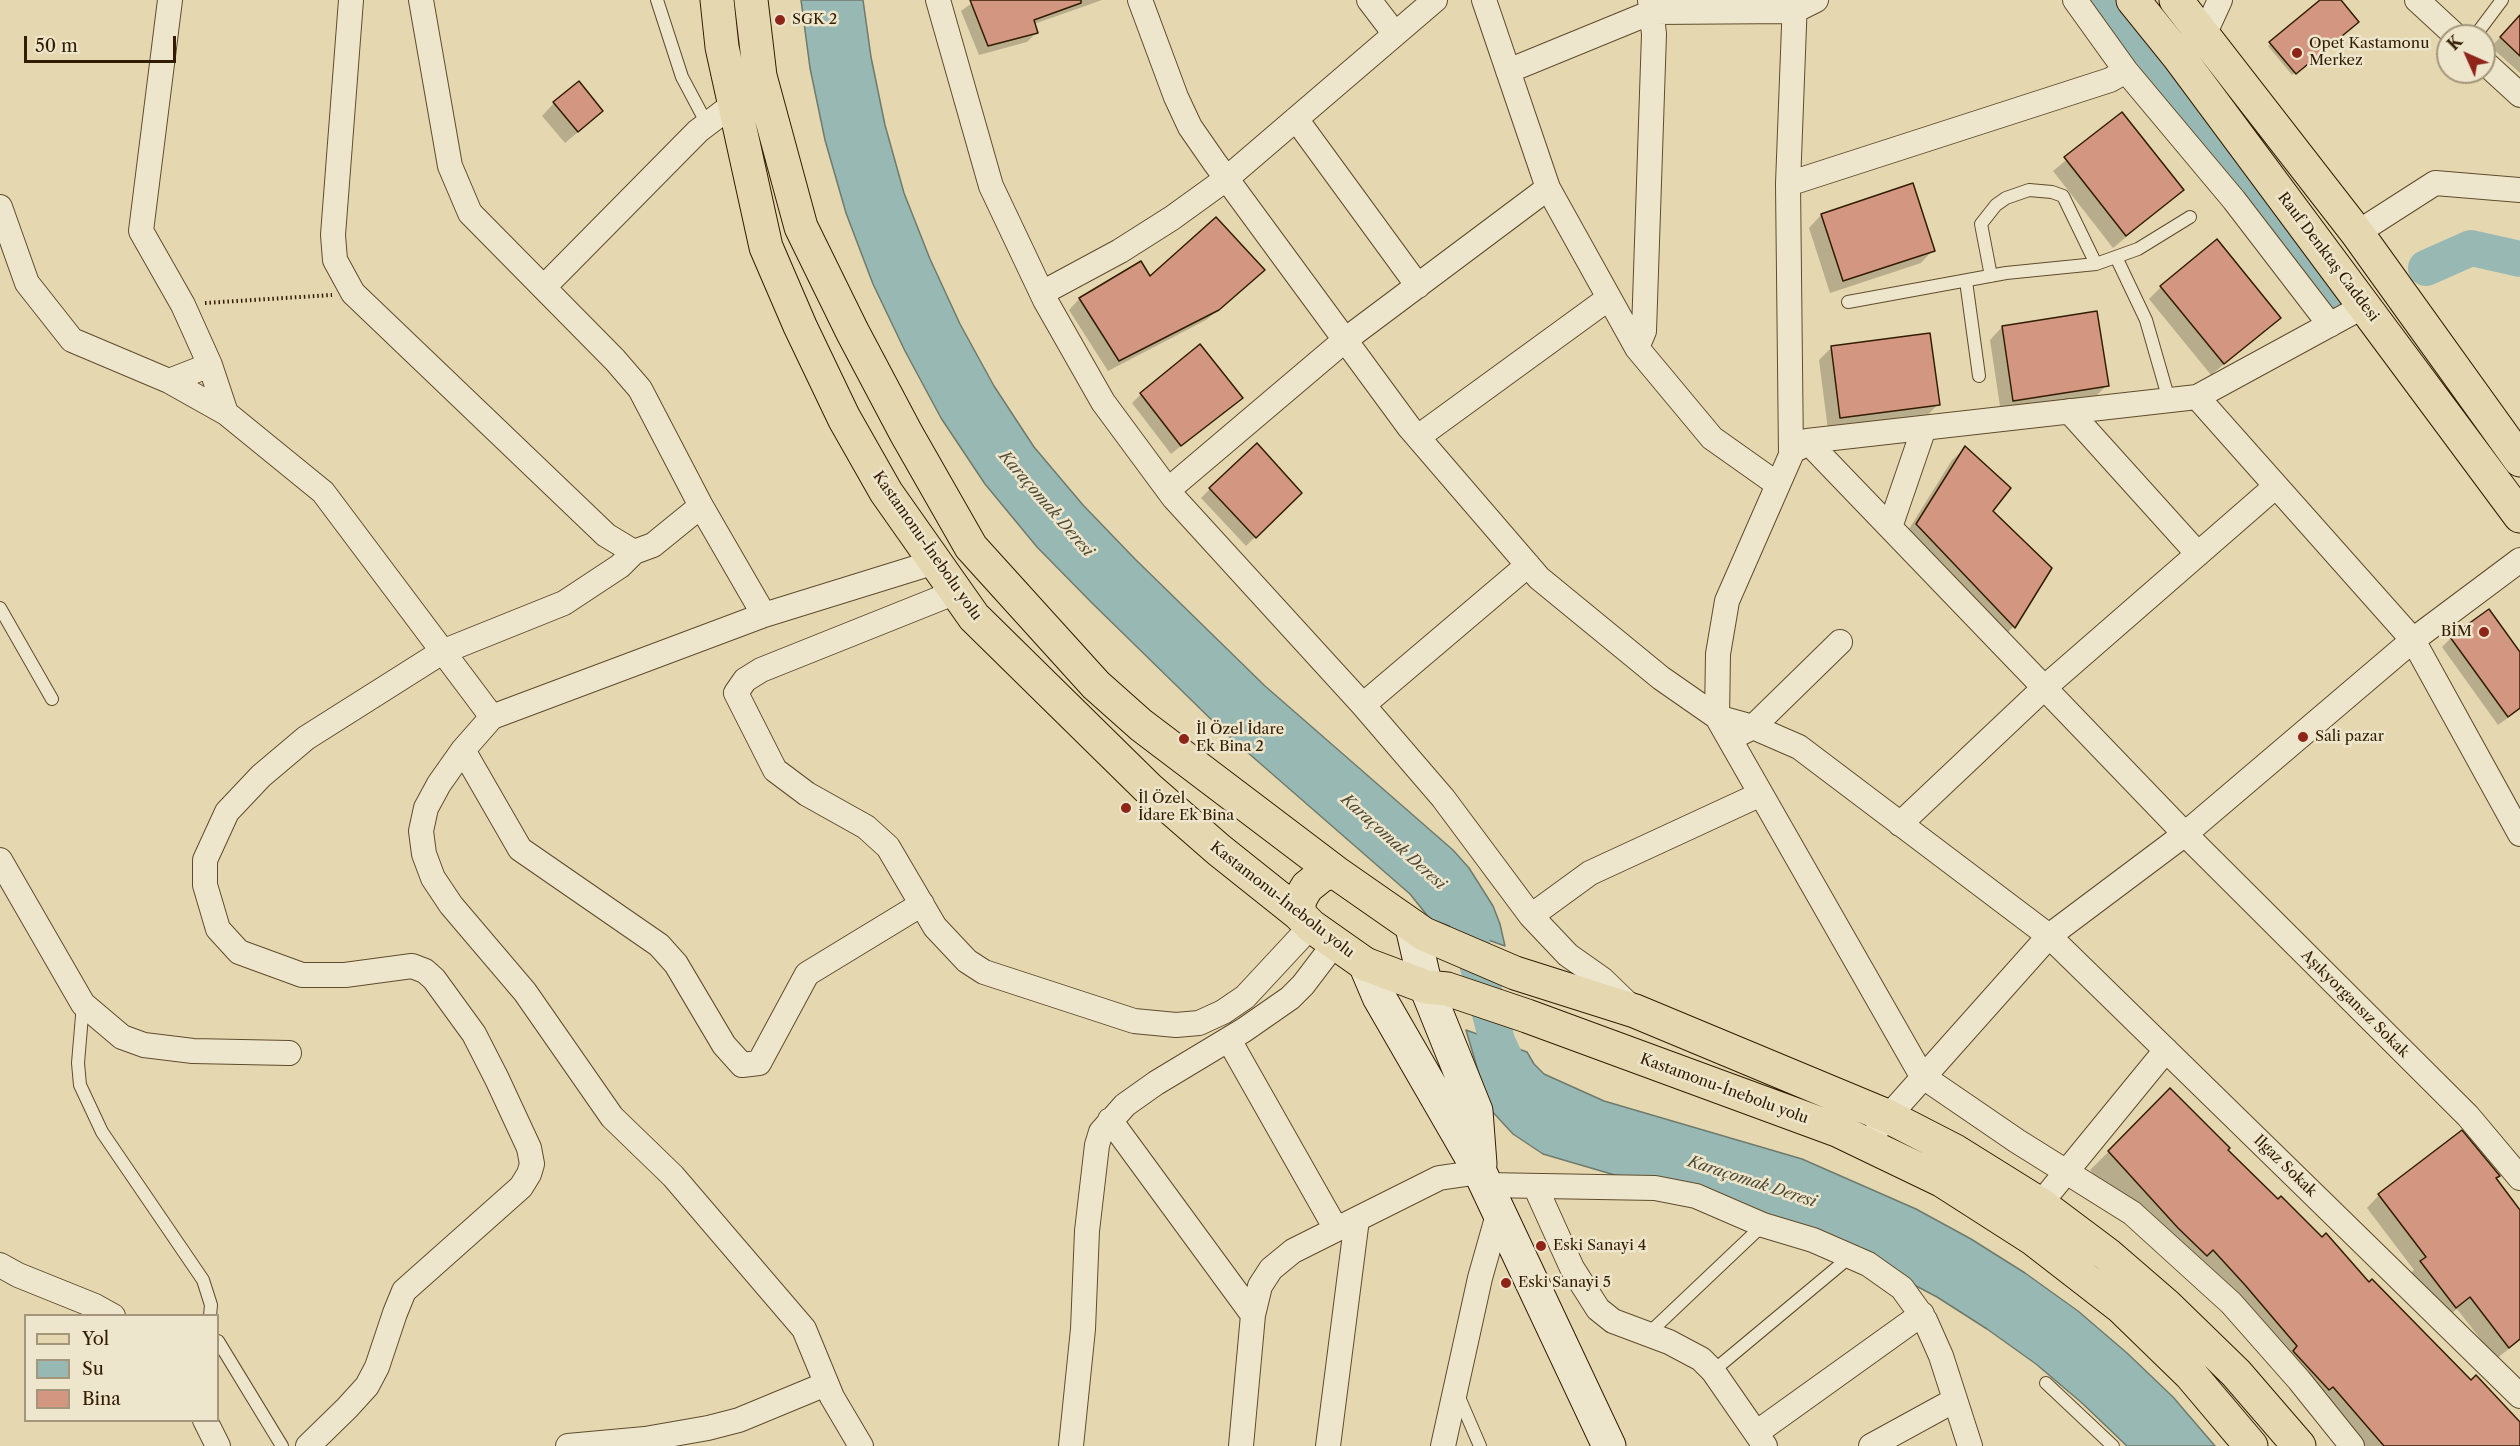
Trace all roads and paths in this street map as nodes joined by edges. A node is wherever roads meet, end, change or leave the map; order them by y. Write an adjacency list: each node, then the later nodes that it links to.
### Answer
1 (170, 0): 49 (street)
2 (351, 0): 45 (street)
3 (421, 0): 44 (street)
4 (657, 0): 31 (lane)
5 (717, 0): 29 (main road, Kastamonu-İnebolu yolu)
6 (751, 0): 91 (main road)
7 (938, 0): 46 (street)
8 (1140, 0): 32 (street)
9 (1370, 0): 23 (street)
10 (1435, 0): 23 (street)
11 (1484, 0): 25 (street)
12 (1816, 0): 19 (street)
13 (2075, 0): 26 (street)
14 (2133, 0): 50 (main road, Rauf Denktaş Caddesi)
15 (2176, 0): 24 (main road)
16 (2220, 0): 24 (street)
17 (2417, 0): 21 (street)
18 (2502, 0): 22 (lane)
19 (1795, 5): 20 (street); 33 (street)
20 (1651, 6): 25 (street); 53 (street)
21 (2443, 24)
22 (2484, 24)
23 (1395, 34): 30 (street)
24 (2204, 35): 38 (main road)
25 (1508, 71): 34 (street)
26 (2126, 71): 33 (street); 51 (street)
27 (2496, 73): 28 (street)
28 (2520, 95)
29 (735, 103): 31 (street); 74 (main road, Kastamonu-İnebolu yolu)
30 (1296, 119): 32 (street); 43 (street)
31 (707, 124): 44 (street)
32 (1226, 179): 46 (street); 52 (street)
33 (1788, 184): 63 (street)
34 (1548, 188): 43 (street); 47 (street)
35 (2520, 190): 38 (street)
36 (0, 207): 56 (street)
37 (2190, 217): 39 (lane)
38 (2357, 233): 64 (main road)
39 (2116, 257): 40 (lane); 58 (lane)
40 (2097, 264): 41 (lane); 41 (lane)
41 (1991, 276): 42 (lane)
42 (1966, 281): 48 (lane); 55 (lane)
43 (1418, 285): 52 (street)
44 (544, 287): 68 (street)
45 (353, 292): 49 (path); 71 (street)
46 (1042, 293): 67 (street)
47 (1609, 298): 53 (street); 62 (street)
48 (1848, 302)
49 (183, 305): 54 (street)
50 (2364, 306): 51 (street); 69 (main road, Rauf Denktaş Caddesi)
51 (2330, 325): 57 (street)
52 (1345, 340): 62 (street); 67 (street)
53 (1637, 348): 65 (street)
54 (210, 365): 56 (street); 60 (street)
55 (1979, 376)
56 (169, 381): 60 (street)
57 (2196, 397): 58 (street); 66 (street)
58 (2169, 400): 59 (street)
59 (2068, 411): 61 (street); 72 (street)
60 (226, 413): 81 (street)
61 (1923, 428): 63 (street); 70 (street)
62 (1418, 437): 75 (street)
63 (1799, 448): 65 (street); 70 (street, Aşıkyorgansız Sokak)
64 (2520, 460)
65 (1776, 484): 86 (street)
66 (2276, 486): 72 (street); 79 (street)
67 (1168, 490): 84 (street)
68 (701, 506): 71 (street); 78 (street)
69 (2520, 516)
70 (1890, 527): 82 (street, Aşıkyorgansız Sokak)
71 (634, 552): 81 (street)
72 (2198, 554): 82 (street)
73 (2520, 560): 79 (street)
74 (935, 562): 76 (main road, Kastamonu-İnebolu yolu); 78 (street)
75 (1528, 565): 84 (street); 86 (street)
76 (956, 592): 95 (main road, Kastamonu-İnebolu yolu); 98 (street)
77 (0, 608): 83 (lane)
78 (764, 615): 85 (street)
79 (2413, 640): 93 (street); 94 (street)
80 (1840, 642): 87 (street)
81 (442, 651): 85 (street); 140 (street)
82 (2044, 688): 92 (street); 93 (street, Aşıkyorgansız Sokak)
83 (52, 699)
84 (1363, 705): 99 (street)
85 (492, 717): 89 (street)
86 (1717, 717): 87 (street, Ilgaz Sokak); 88 (street)
87 (1753, 727): 88 (street); 92 (street, Ilgaz Sokak)
88 (1729, 740): 90 (street)
89 (463, 750): 98 (street); 132 (street)
90 (1761, 794): 99 (street); 110 (street)
91 (1252, 809): 95 (main road); 97 (main road)
92 (1900, 824): 102 (street, Ilgaz Sokak)
93 (2185, 834): 102 (street); 115 (street, Aşıkyorgansız Sokak)
94 (2520, 834)
95 (1218, 850): 100 (main road, Kastamonu-İnebolu yolu)
96 (0, 860): 105 (street)
97 (1335, 872): 100 (main road); 101 (main road)
98 (922, 904): 100 (street)
99 (1531, 916): 106 (street)
100 (1315, 927): 103 (main road, Kastamonu-İnebolu yolu); 107 (street)
101 (1425, 934): 104 (main road); 106 (main road)
102 (2049, 936): 108 (street, Ilgaz Sokak); 110 (street)
103 (1365, 964): 104 (main road, Kastamonu-İnebolu yolu); 117 (main road)
104 (1437, 988): 113 (main road, Kastamonu-İnebolu yolu); 117 (main road)
105 (83, 1004): 109 (street); 125 (lane)
106 (1635, 1011): 111 (main road)
107 (1229, 1040): 112 (street); 121 (street)
108 (2166, 1050): 114 (street); 133 (street, Ilgaz Sokak)
109 (289, 1053)
110 (1922, 1076): 111 (street); 114 (street)
111 (1887, 1116): 113 (street); 118 (main road)
112 (1110, 1120): 127 (street); 143 (street)
113 (1865, 1143): 152 (main road, Kastamonu-İnebolu yolu)
114 (2068, 1172): 118 (street); 154 (street)
115 (2520, 1178)
116 (1535, 1186): 117 (street); 120 (street); 128 (street)
117 (1488, 1190): 119 (street); 134 (street); 148 (main road)
118 (2040, 1204): 153 (main road)
119 (1357, 1219): 121 (street); 145 (street)
120 (1763, 1225): 122 (street); 128 (lane)
121 (1336, 1229): 127 (street)
122 (1851, 1256): 126 (street); 130 (lane)
123 (0, 1264): 124 (street)
124 (109, 1314)
125 (210, 1314)
126 (1922, 1314): 135 (street); 137 (street)
127 (1253, 1315): 144 (street)
128 (1648, 1334): 130 (street)
129 (219, 1343): 139 (lane)
130 (1713, 1371): 137 (street)
131 (2046, 1383): 151 (lane)
132 (826, 1384): 141 (street); 142 (street)
133 (2516, 1384)
134 (1455, 1387): 146 (street); 147 (lane)
135 (1955, 1400): 149 (street); 150 (street)
136 (206, 1422): 138 (street)
137 (1760, 1440)
138 (218, 1446)
139 (282, 1446)
140 (308, 1446)
141 (568, 1446)
142 (861, 1446)
143 (1071, 1446)
144 (1241, 1446)
145 (1328, 1446)
146 (1443, 1446)
147 (1480, 1446)
148 (1609, 1446)
149 (1871, 1446)
150 (1970, 1446)
151 (2113, 1446)
152 (2251, 1446)
153 (2299, 1446)
154 (2352, 1446)

